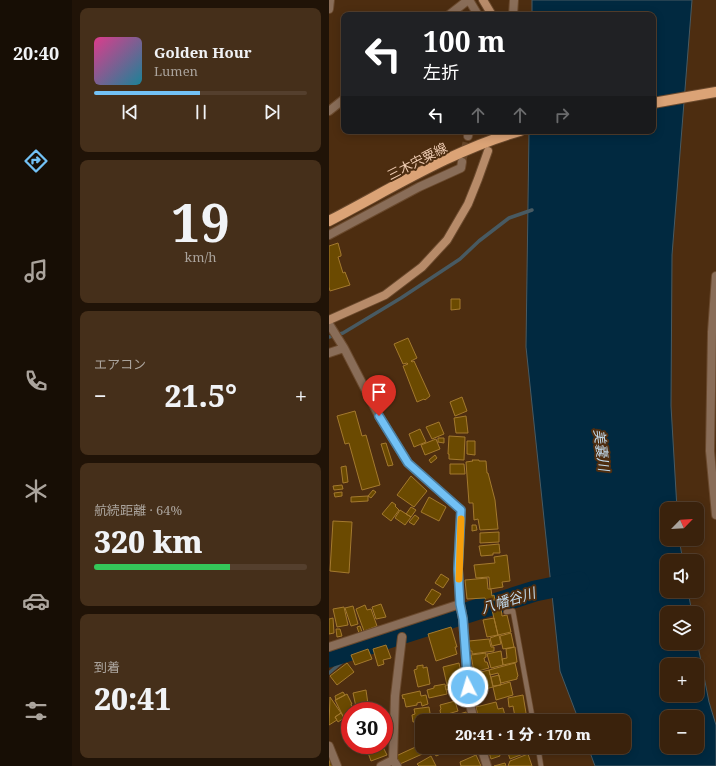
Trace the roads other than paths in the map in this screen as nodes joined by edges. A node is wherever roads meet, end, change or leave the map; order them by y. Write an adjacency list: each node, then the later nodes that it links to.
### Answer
1 (330, 0): 5 (street)
2 (469, 0): 6 (street); 7 (street)
3 (483, 0): 8 (street)
4 (514, 0): 9 (street)
5 (329, 9)
6 (453, 12)
7 (476, 12)
8 (490, 12)
9 (513, 12)
10 (716, 92): 12 (main road)
11 (341, 101): 13 (street)
12 (656, 102)
13 (329, 111)
14 (509, 134): 17 (main road, 三木宍粟線)
15 (488, 151): 20 (street)
16 (462, 162): 18 (street)
17 (329, 221)
18 (329, 235)
19 (716, 276): 24 (street)
20 (329, 320)
21 (331, 326): 22 (street)
22 (343, 346): 23 (street); 25 (street)
23 (329, 353)
24 (716, 515)
25 (460, 604): 28 (street); 29 (street)
26 (506, 612): 30 (lane)
27 (402, 637): 34 (street)
28 (329, 647)
29 (473, 714)
30 (532, 714)
31 (329, 746): 35 (street)
32 (483, 754): 37 (street)
33 (539, 754): 38 (lane)
34 (395, 763): 36 (street)
35 (337, 766)
36 (381, 766)
37 (487, 766)
38 (541, 766)

